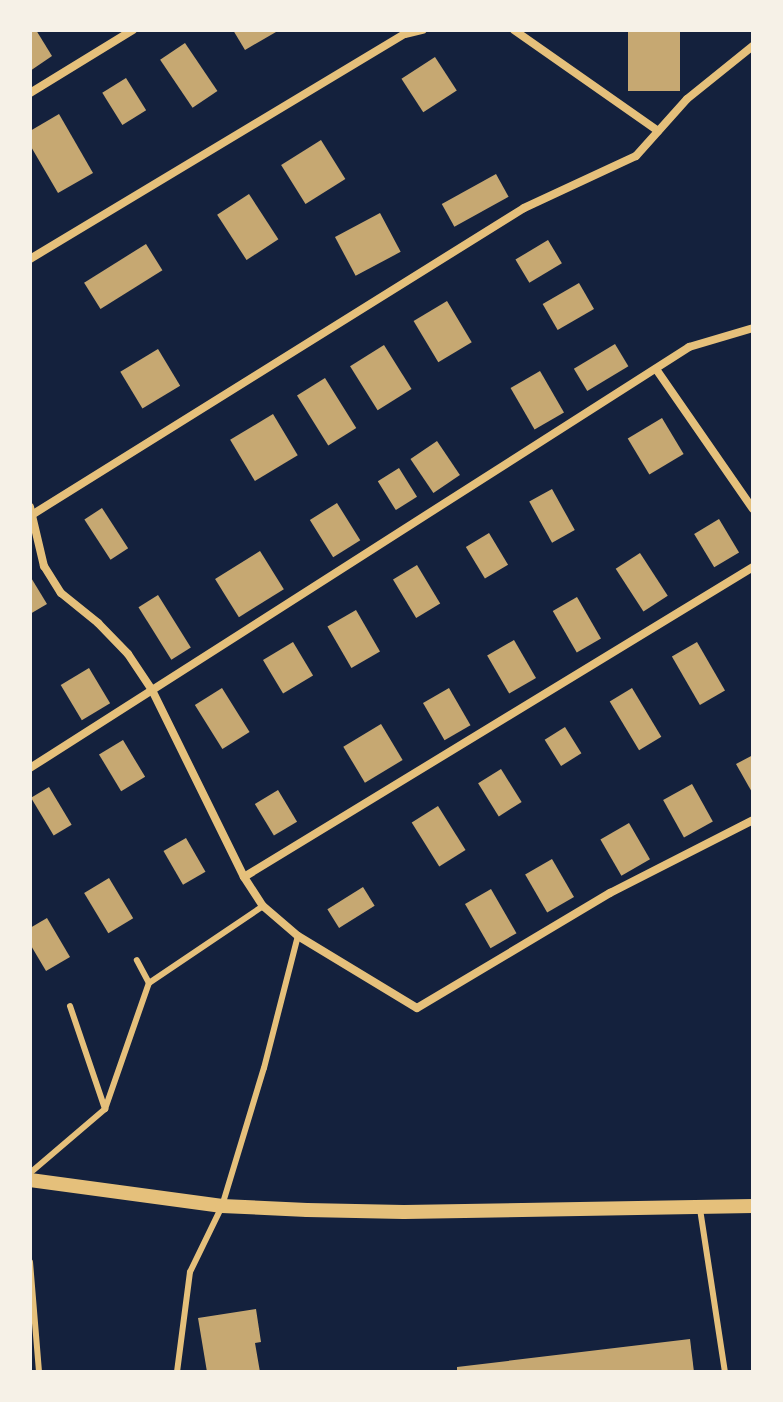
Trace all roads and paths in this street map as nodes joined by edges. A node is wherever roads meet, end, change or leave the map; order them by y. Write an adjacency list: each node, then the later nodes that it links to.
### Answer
1 (133, 30): 5 (street)
2 (423, 30): 7 (street)
3 (514, 30): 6 (street)
4 (753, 46): 6 (street)
5 (30, 93)
6 (658, 131): 11 (street)
7 (30, 259)
8 (753, 328): 9 (street)
9 (656, 369): 10 (street); 13 (street)
10 (753, 509)
11 (31, 512): 13 (street)
12 (753, 567): 16 (street)
13 (152, 690): 14 (street); 16 (street)
14 (30, 768)
15 (753, 820): 18 (street)
16 (244, 877): 17 (street)
17 (263, 906): 18 (street); 20 (lane)
18 (298, 936): 25 (lane)
19 (137, 960): 20 (lane)
20 (149, 983): 22 (lane)
21 (70, 1006): 22 (lane)
22 (105, 1109): 23 (lane)
23 (30, 1173)
24 (30, 1180): 25 (street)
25 (222, 1206): 27 (street); 30 (lane)
26 (753, 1206): 27 (street)
27 (700, 1207): 31 (lane)
28 (30, 1262): 29 (lane)
29 (39, 1372)
30 (177, 1372)
31 (725, 1372)

